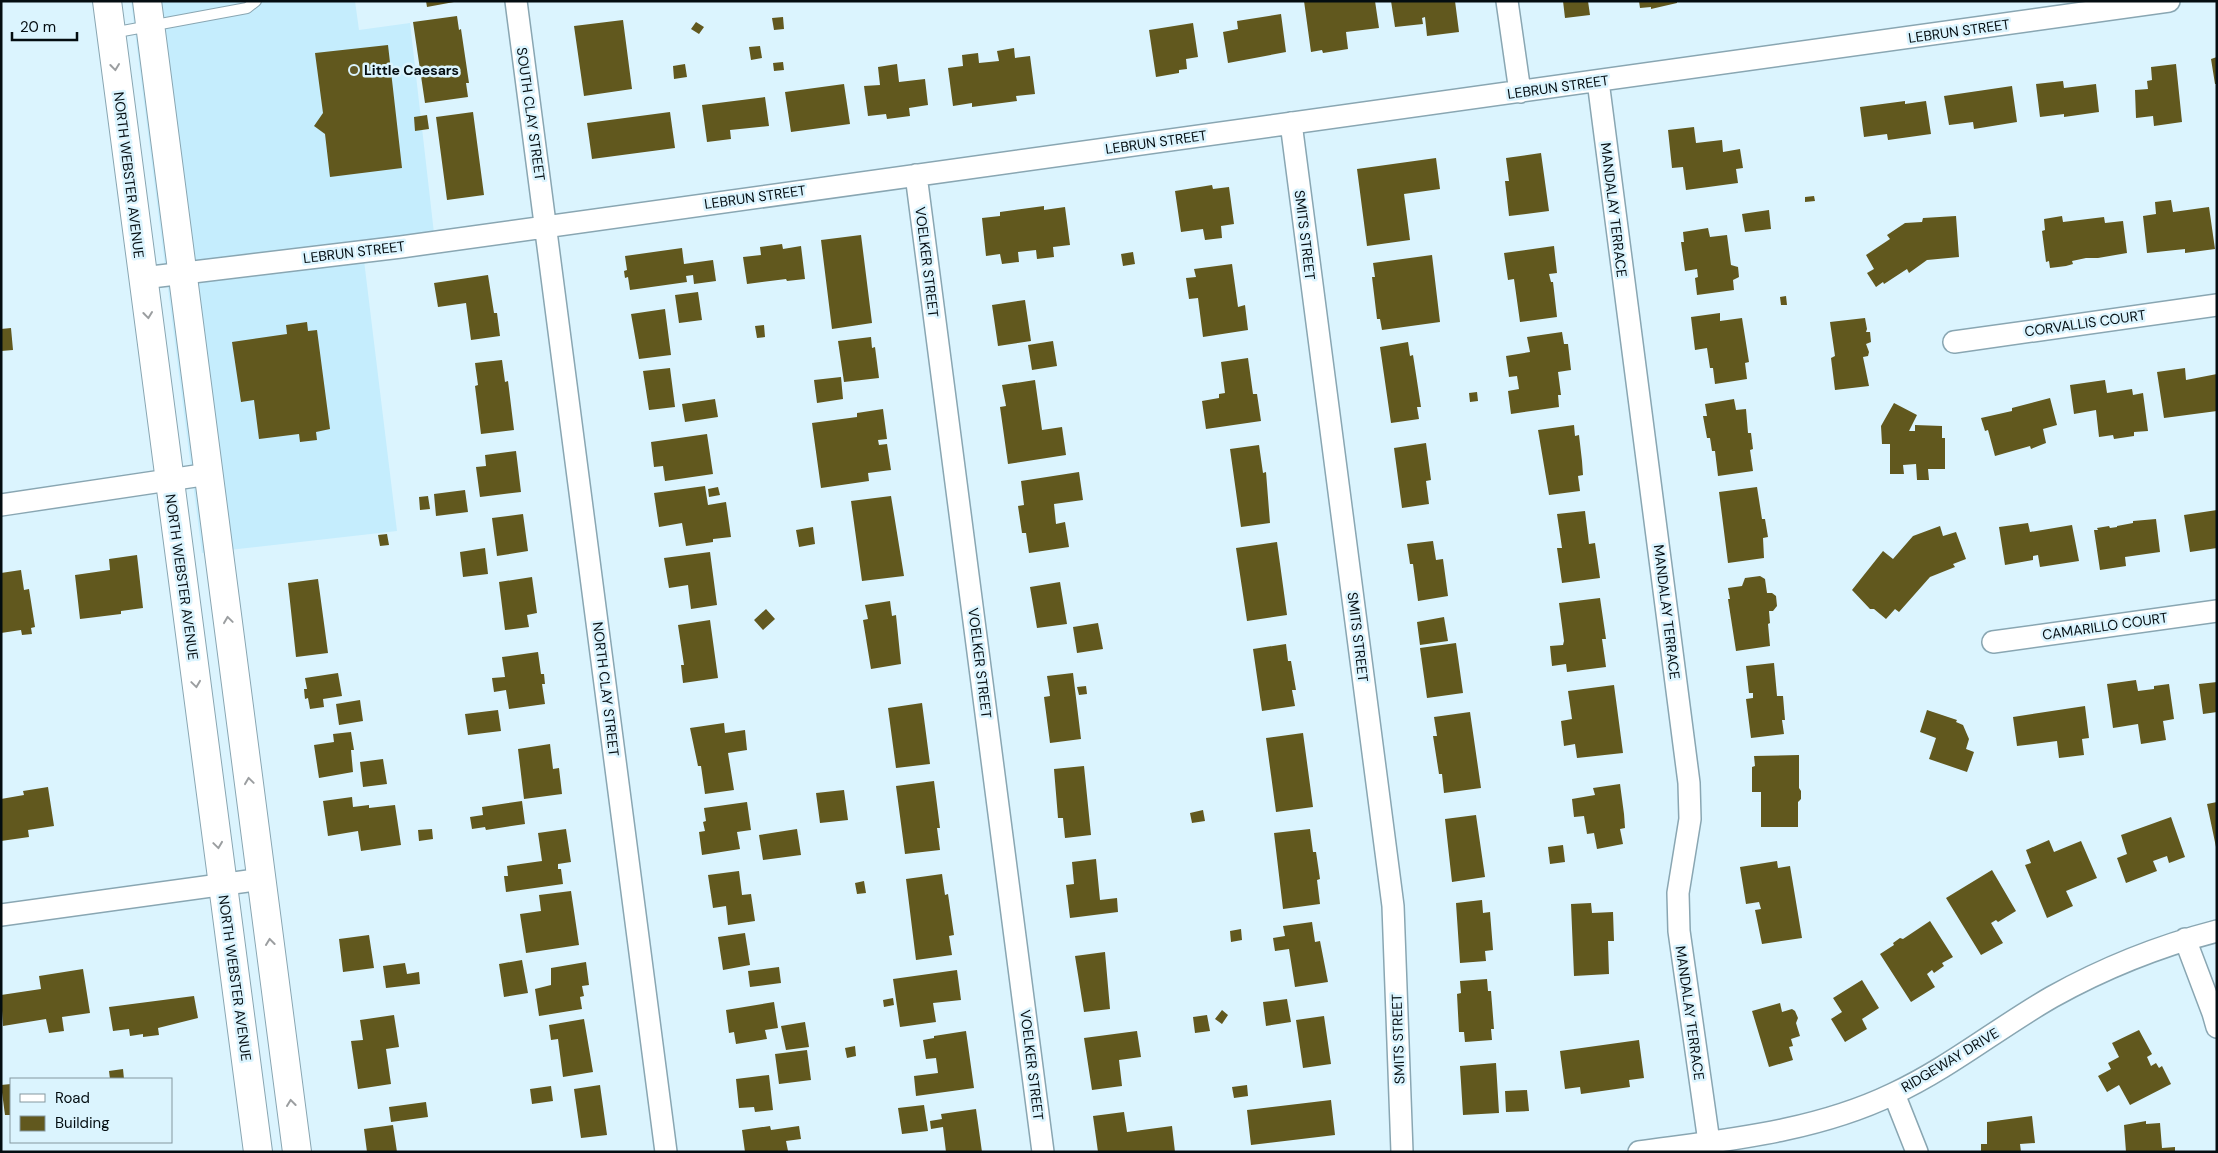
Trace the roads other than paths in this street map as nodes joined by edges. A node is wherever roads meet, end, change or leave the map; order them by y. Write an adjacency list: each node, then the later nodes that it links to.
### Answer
1 (107, 1): 7 (main road, NORTH WEBSTER AVENUE)
2 (256, 1): 6 (lane)
3 (516, 1): 12 (street, SOUTH CLAY STREET)
4 (1507, 1): 9 (street)
5 (2169, 1): 8 (street, LEBRUN STREET)
6 (148, 14): 7 (lane); 13 (main road)
7 (111, 33): 14 (main road, NORTH WEBSTER AVENUE, one-way to 14)
8 (1598, 81): 9 (street, LEBRUN STREET); 29 (street, MANDALAY TERRACE)
9 (1520, 92): 10 (street, LEBRUN STREET)
10 (1291, 124): 11 (street, LEBRUN STREET); 34 (street, SMITS STREET)
11 (916, 175): 12 (street, LEBRUN STREET); 33 (street, VOELKER STREET)
12 (546, 226): 13 (street, LEBRUN STREET); 32 (street, NORTH CLAY STREET)
13 (182, 274): 14 (street, LEBRUN STREET); 17 (main road)
14 (143, 278): 18 (main road, NORTH WEBSTER AVENUE, one-way to 18)
15 (2217, 305): 16 (street, CORVALLIS COURT)
16 (1954, 342)
17 (208, 474): 18 (street); 22 (main road, one-way to 17)
18 (169, 480): 19 (street); 23 (main road, NORTH WEBSTER AVENUE, one-way to 23)
19 (1, 505)
20 (2217, 611): 21 (street, CAMARILLO COURT)
21 (1993, 642)
22 (262, 879): 23 (street); 31 (main road, one-way to 22)
23 (223, 884): 24 (street); 30 (main road, NORTH WEBSTER AVENUE)
24 (1, 915)
25 (2217, 931): 26 (street, RIDGEWAY DRIVE)
26 (2185, 939): 27 (street); 28 (street, RIDGEWAY DRIVE)
27 (2217, 1027)
28 (1894, 1094): 29 (street, RIDGEWAY DRIVE); 36 (street)
29 (1709, 1142): 35 (street, RIDGEWAY DRIVE)
30 (258, 1152)
31 (297, 1152)
32 (666, 1152)
33 (1043, 1152)
34 (1402, 1152)
35 (1639, 1152)
36 (1917, 1152)

